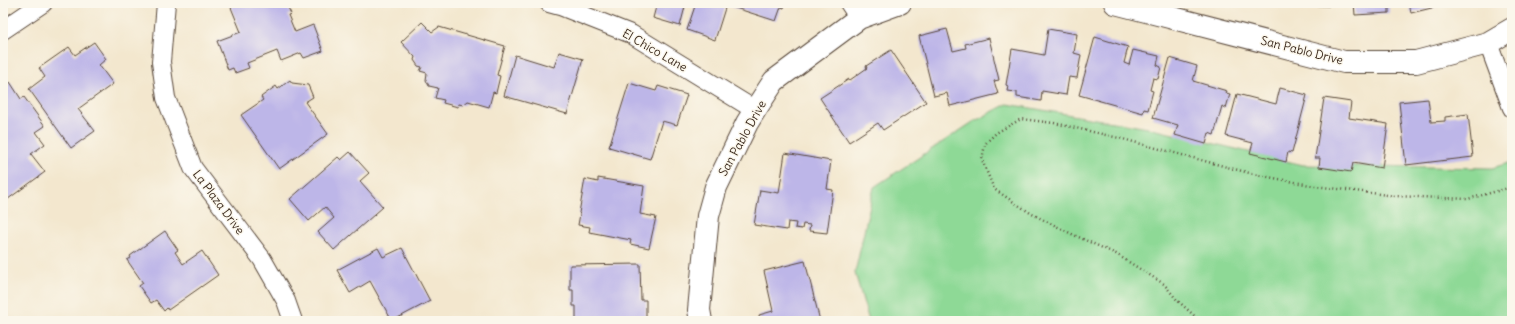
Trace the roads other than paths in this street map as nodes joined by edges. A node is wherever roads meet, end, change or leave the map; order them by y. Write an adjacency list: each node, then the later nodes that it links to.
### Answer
1 (42, 3): 8 (street)
2 (166, 3): 12 (street, La Plaza Drive)
3 (549, 3): 11 (street, El Chico Lane)
4 (900, 3): 6 (street, San Pablo Drive)
5 (1115, 3): 9 (street, San Pablo Drive)
6 (854, 11): 11 (street, San Pablo Drive)
7 (1512, 29): 9 (street, San Pablo Drive)
8 (3, 30)
9 (1488, 42): 10 (street)
10 (1512, 108)
11 (755, 110): 13 (street, San Pablo Drive)
12 (293, 321)
13 (701, 321)

